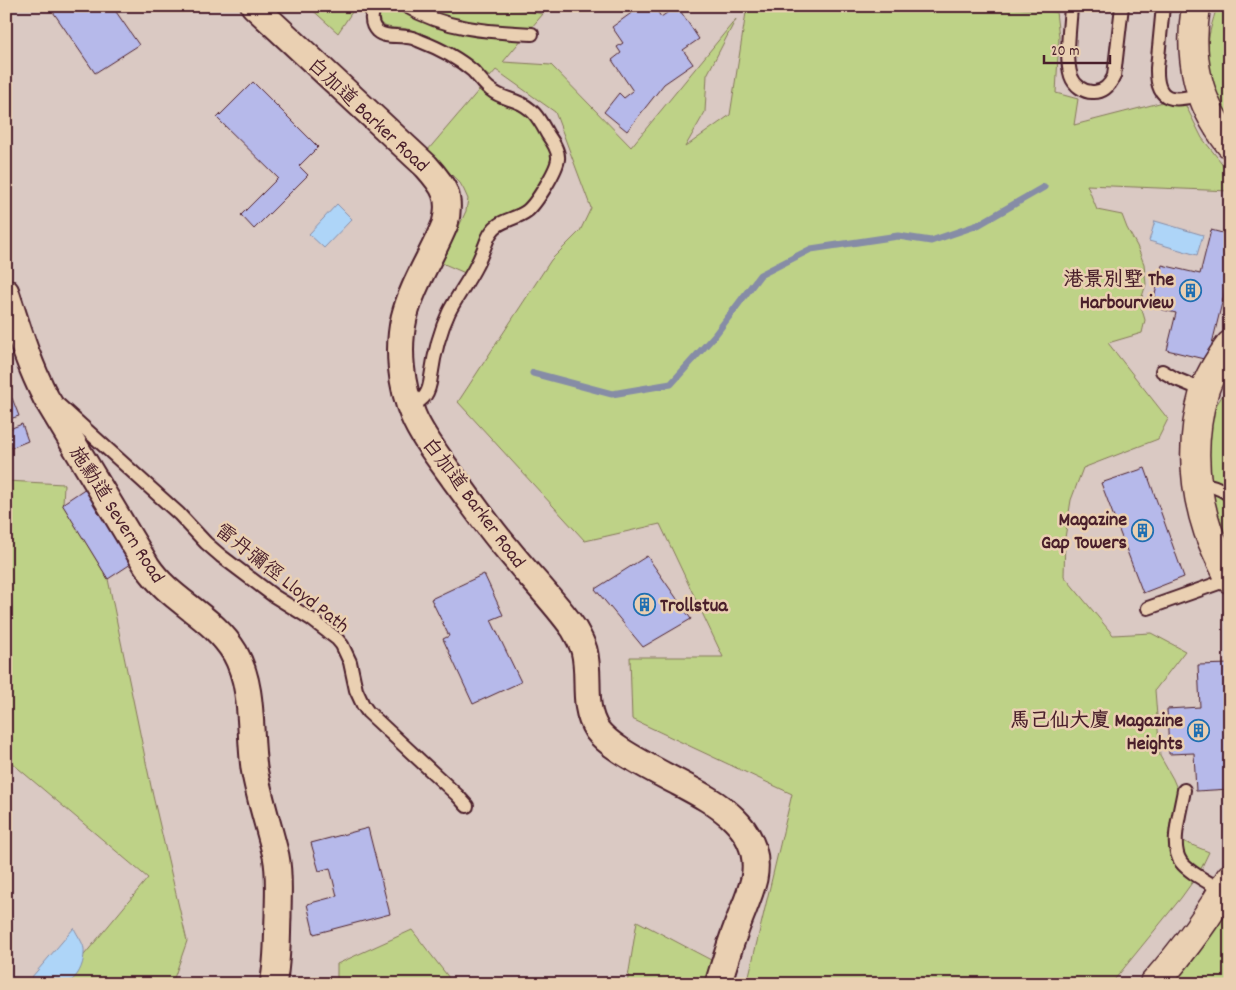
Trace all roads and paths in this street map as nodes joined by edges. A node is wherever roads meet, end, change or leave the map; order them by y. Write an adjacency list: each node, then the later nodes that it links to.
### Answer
1 (254, 6): 16 (street, 白加道 Barker Road)
2 (375, 6): 16 (lane)
3 (406, 6): 8 (lane)
4 (1071, 6): 5 (lane)
5 (1122, 6)
6 (1163, 6): 9 (lane)
7 (1196, 6): 9 (main road)
8 (532, 34)
9 (1201, 94): 10 (main road)
10 (1230, 144)
11 (6, 292): 15 (street, 施勳道 Severn Road)
12 (1230, 345): 14 (main road)
13 (1162, 370): 14 (lane)
14 (1205, 391): 17 (main road)
15 (46, 398): 22 (lane, 雷丹彌徑 Lloyd Path); 24 (street, 施勳道 Severn Road)
16 (410, 406): 25 (street, 白加道 Barker Road)
17 (1197, 484): 18 (lane); 19 (main road)
18 (1230, 495)
19 (1230, 579): 20 (lane)
20 (1148, 608)
21 (1184, 790): 23 (lane)
22 (467, 806)
23 (1226, 885): 26 (main road)
24 (273, 984)
25 (718, 984)
26 (1154, 984)

